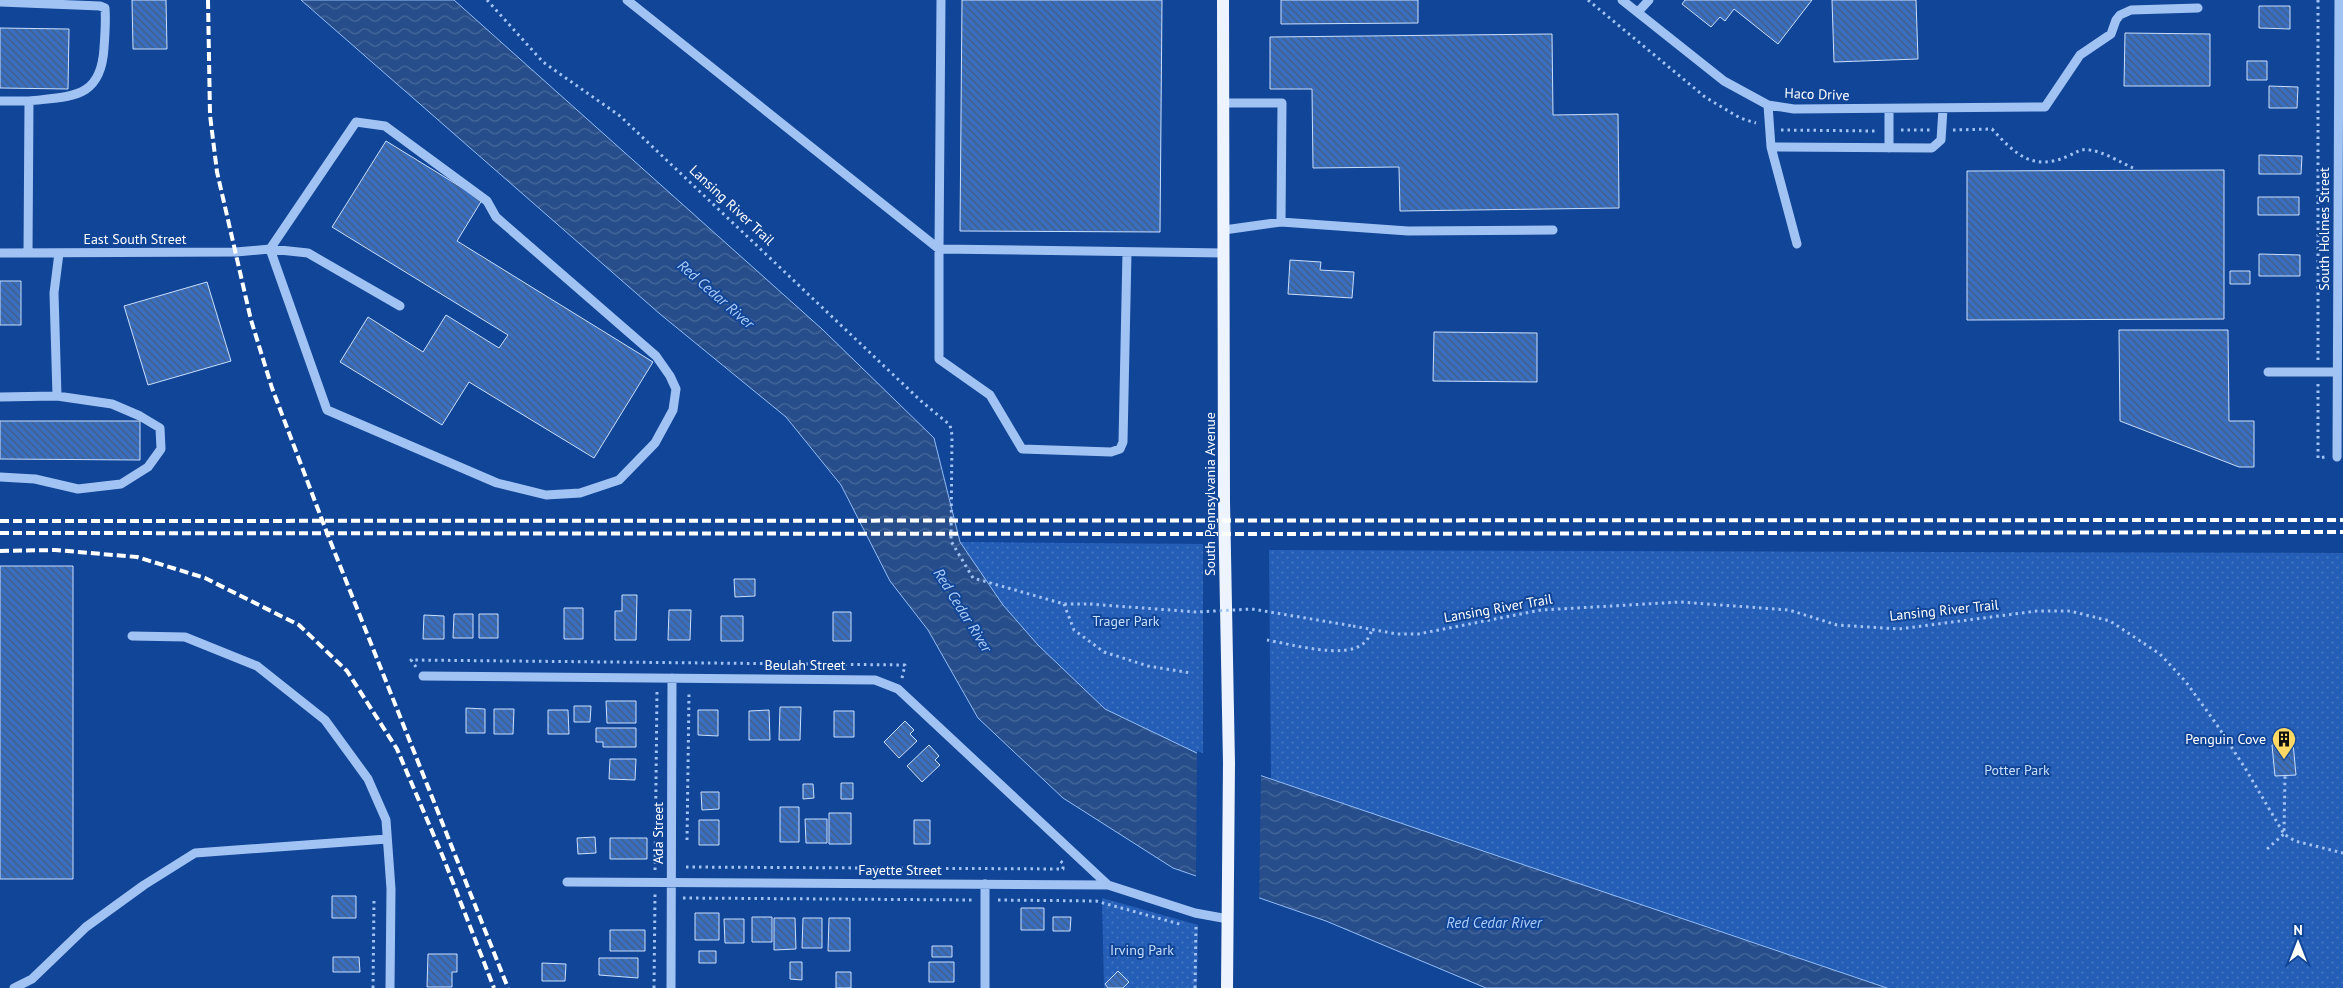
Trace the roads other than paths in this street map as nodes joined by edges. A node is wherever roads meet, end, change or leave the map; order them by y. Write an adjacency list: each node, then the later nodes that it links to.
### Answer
1 (627, 0): 23 (street)
2 (941, 0): 23 (street)
3 (1223, 0): 12 (main road, South Pennsylvania Avenue)
4 (1622, 0): 9 (street, Haco Drive)
5 (1649, 0): 9 (street)
6 (2339, 0): 31 (street, South Holmes Street)
7 (0, 2): 11 (street)
8 (2198, 8): 15 (street, Haco Drive)
9 (1638, 12): 13 (street, Haco Drive)
10 (0, 101): 11 (street)
11 (29, 101): 26 (street)
12 (1223, 103): 18 (street); 19 (main road, South Pennsylvania Avenue)
13 (1768, 105): 14 (street, Haco Drive); 16 (street)
14 (1889, 109): 15 (street, Haco Drive); 17 (street)
15 (1943, 109): 17 (street)
16 (1771, 147): 17 (street); 21 (street)
17 (1889, 148)
18 (1281, 222): 19 (street); 20 (street)
19 (1224, 230): 28 (main road, South Pennsylvania Avenue)
20 (1553, 230)
21 (1797, 244)
22 (270, 249): 22 (street); 27 (street, East South Street); 29 (street, East South Street)
23 (939, 249): 24 (street); 24 (street)
24 (1127, 252): 28 (street)
25 (0, 253): 26 (street, East South Street)
26 (28, 253): 27 (street, East South Street)
27 (59, 253): 32 (street)
28 (1224, 253): 44 (main road, South Pennsylvania Avenue)
29 (400, 306)
30 (2268, 372): 31 (street)
31 (2337, 372): 34 (street, South Holmes Street)
32 (57, 396): 33 (street); 35 (street)
33 (0, 398)
34 (2337, 457)
35 (0, 477)
36 (132, 636): 39 (street)
37 (422, 676): 38 (street, Beulah Street)
38 (672, 678): 41 (street, Ada Street); 43 (street, Beulah Street)
39 (387, 839): 45 (street); 46 (street)
40 (567, 882): 41 (street, Fayette Street)
41 (672, 882): 42 (street, Fayette Street); 47 (street, Ada Street)
42 (986, 884): 43 (street, Fayette Street); 48 (street)
43 (1108, 885): 44 (street, Fayette Street)
44 (1228, 919): 49 (main road, South Pennsylvania Avenue)
45 (14, 988)
46 (390, 988)
47 (671, 988)
48 (985, 988)
49 (1227, 988)

